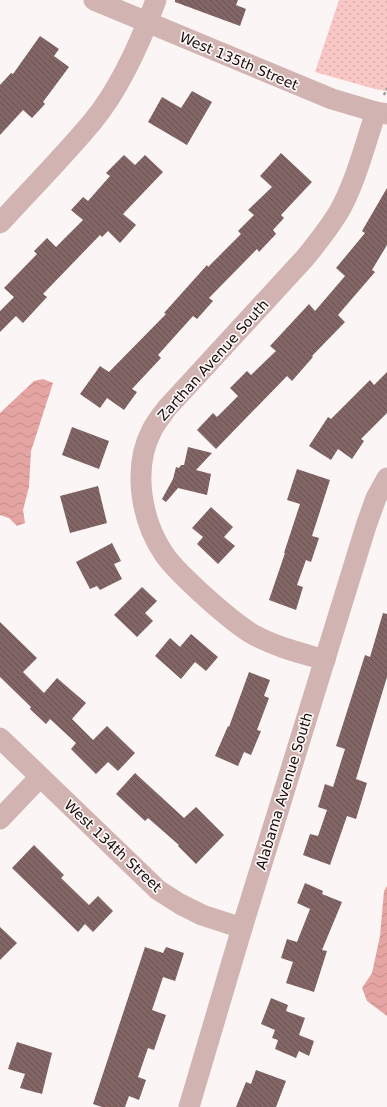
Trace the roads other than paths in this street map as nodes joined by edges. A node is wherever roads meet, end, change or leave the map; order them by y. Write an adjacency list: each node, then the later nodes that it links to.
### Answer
1 (94, 0): 3 (street, West 135th Street)
2 (156, 0): 3 (street)
3 (148, 22): 4 (street, West 135th Street); 5 (street)
4 (381, 113): 7 (street, Zarthan Avenue South)
5 (0, 223)
6 (387, 478): 7 (street, Alabama Avenue South)
7 (325, 660): 11 (street, Alabama Avenue South)
8 (0, 738): 9 (street, West 134th Street)
9 (40, 777): 10 (street); 11 (street, West 134th Street)
10 (0, 819)
11 (242, 928): 12 (street, Alabama Avenue South)
12 (189, 1107)

